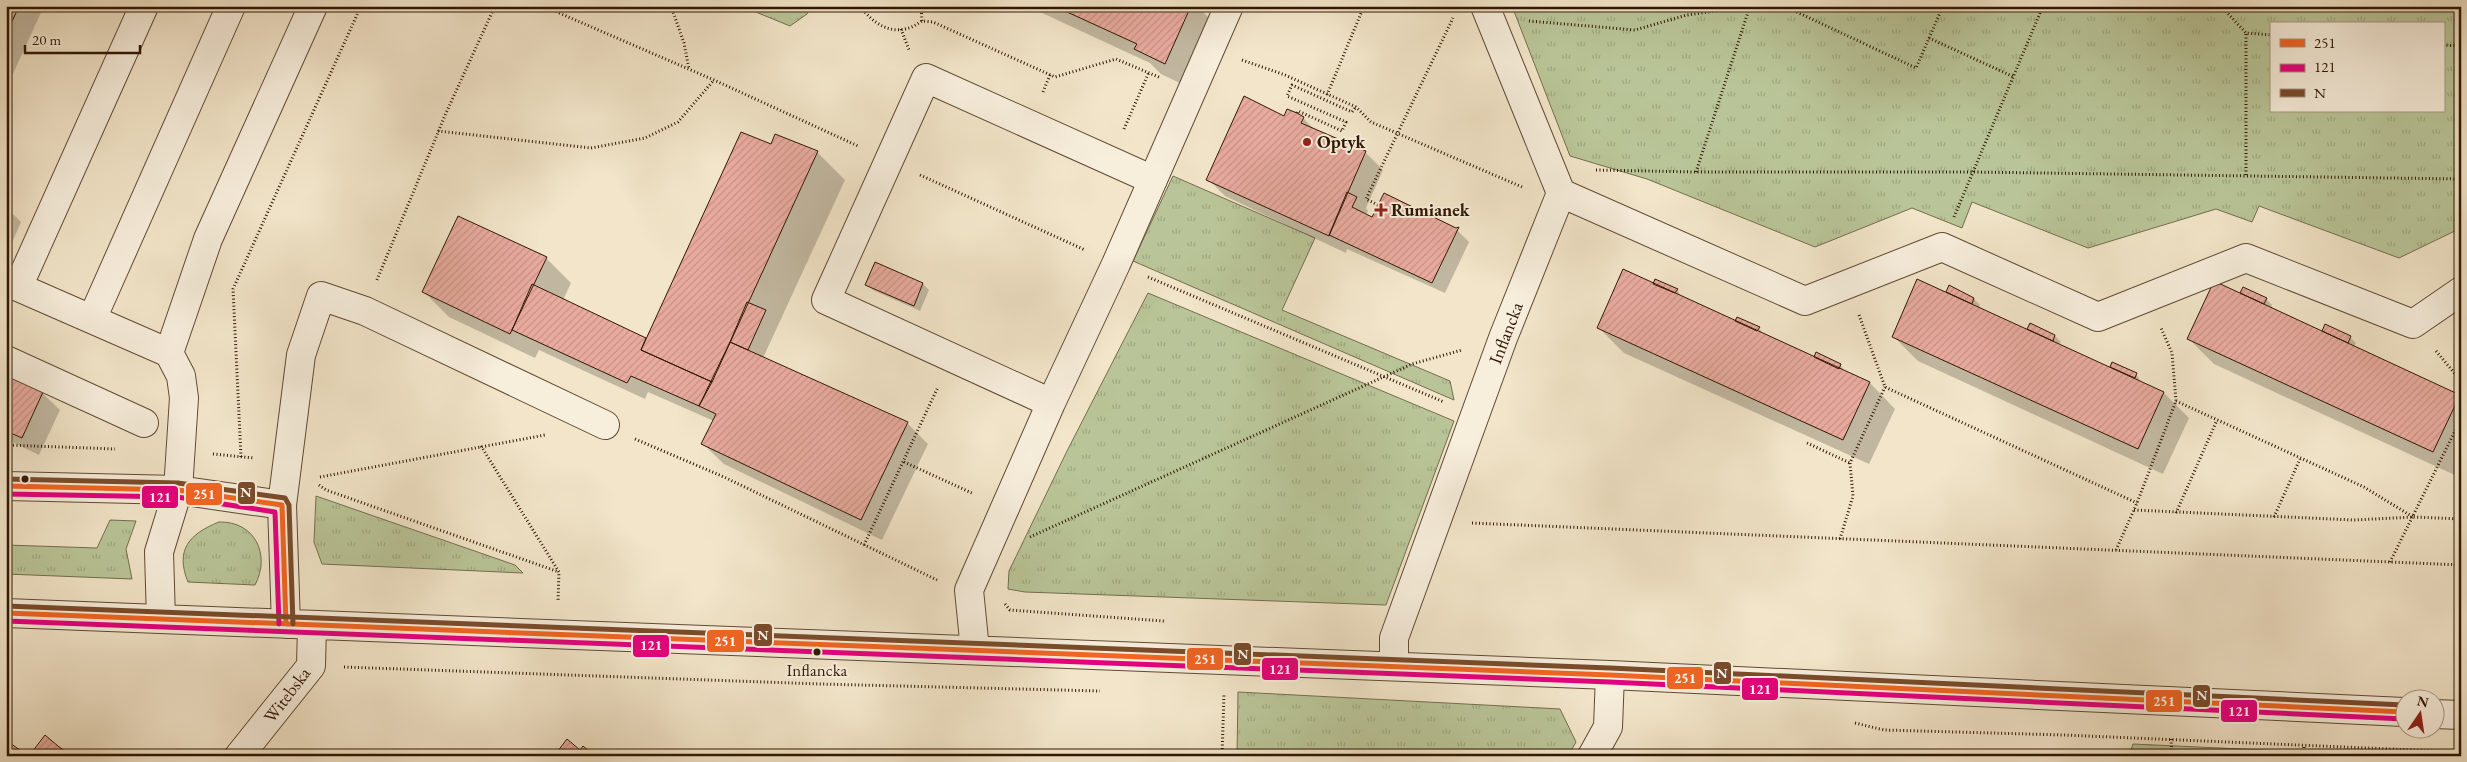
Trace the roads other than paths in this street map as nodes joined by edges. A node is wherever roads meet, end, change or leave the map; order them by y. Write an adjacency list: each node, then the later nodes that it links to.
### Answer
1 (144, 6): 9 (street)
2 (230, 6): 9 (street)
3 (313, 6): 10 (street)
4 (1229, 6): 6 (street)
5 (1487, 12): 7 (street)
6 (1153, 180): 12 (street); 12 (street)
7 (1558, 186): 8 (street); 22 (street, Inflancka)
8 (2461, 291)
9 (92, 319): 10 (street)
10 (168, 353): 16 (street)
11 (6, 360): 13 (street)
12 (1051, 403): 21 (street)
13 (144, 423)
14 (605, 425): 17 (street, Witebska)
15 (6, 486): 16 (street)
16 (178, 490): 17 (street); 19 (street)
17 (282, 505): 20 (street, Witebska)
18 (6, 613): 19 (street)
19 (162, 619): 20 (street)
20 (299, 625): 21 (street); 27 (street, Witebska)
21 (975, 650): 22 (street)
22 (1394, 666): 23 (street)
23 (1610, 675): 24 (street); 28 (street)
24 (2394, 712)
25 (2444, 714): 26 (street)
26 (2461, 714)
27 (239, 756)
28 (1592, 756)

